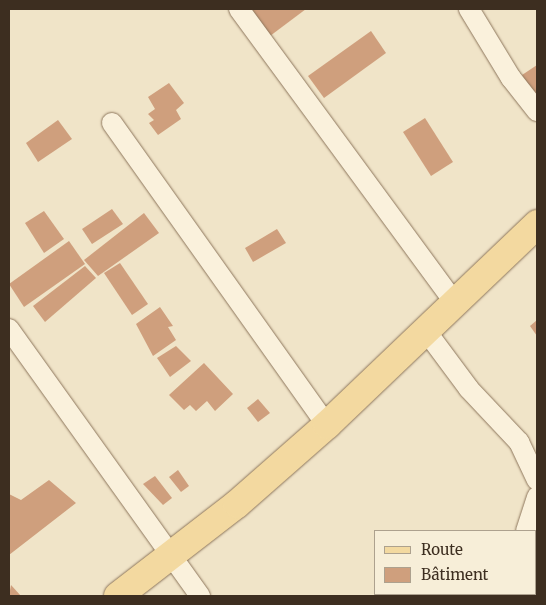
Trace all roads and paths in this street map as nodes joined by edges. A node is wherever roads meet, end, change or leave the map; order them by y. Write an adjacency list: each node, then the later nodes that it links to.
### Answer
1 (240, 9): 6 (street)
2 (469, 9): 3 (street)
3 (537, 111)
4 (112, 123): 9 (street)
5 (537, 224): 6 (main road)
6 (454, 302): 8 (main road)
7 (9, 329): 13 (street)
8 (426, 331): 9 (main road); 10 (street)
9 (327, 425): 13 (main road)
10 (537, 480)
11 (537, 497): 12 (street)
12 (526, 530)
13 (173, 555): 14 (main road); 15 (street)
14 (118, 596)
15 (200, 596)

